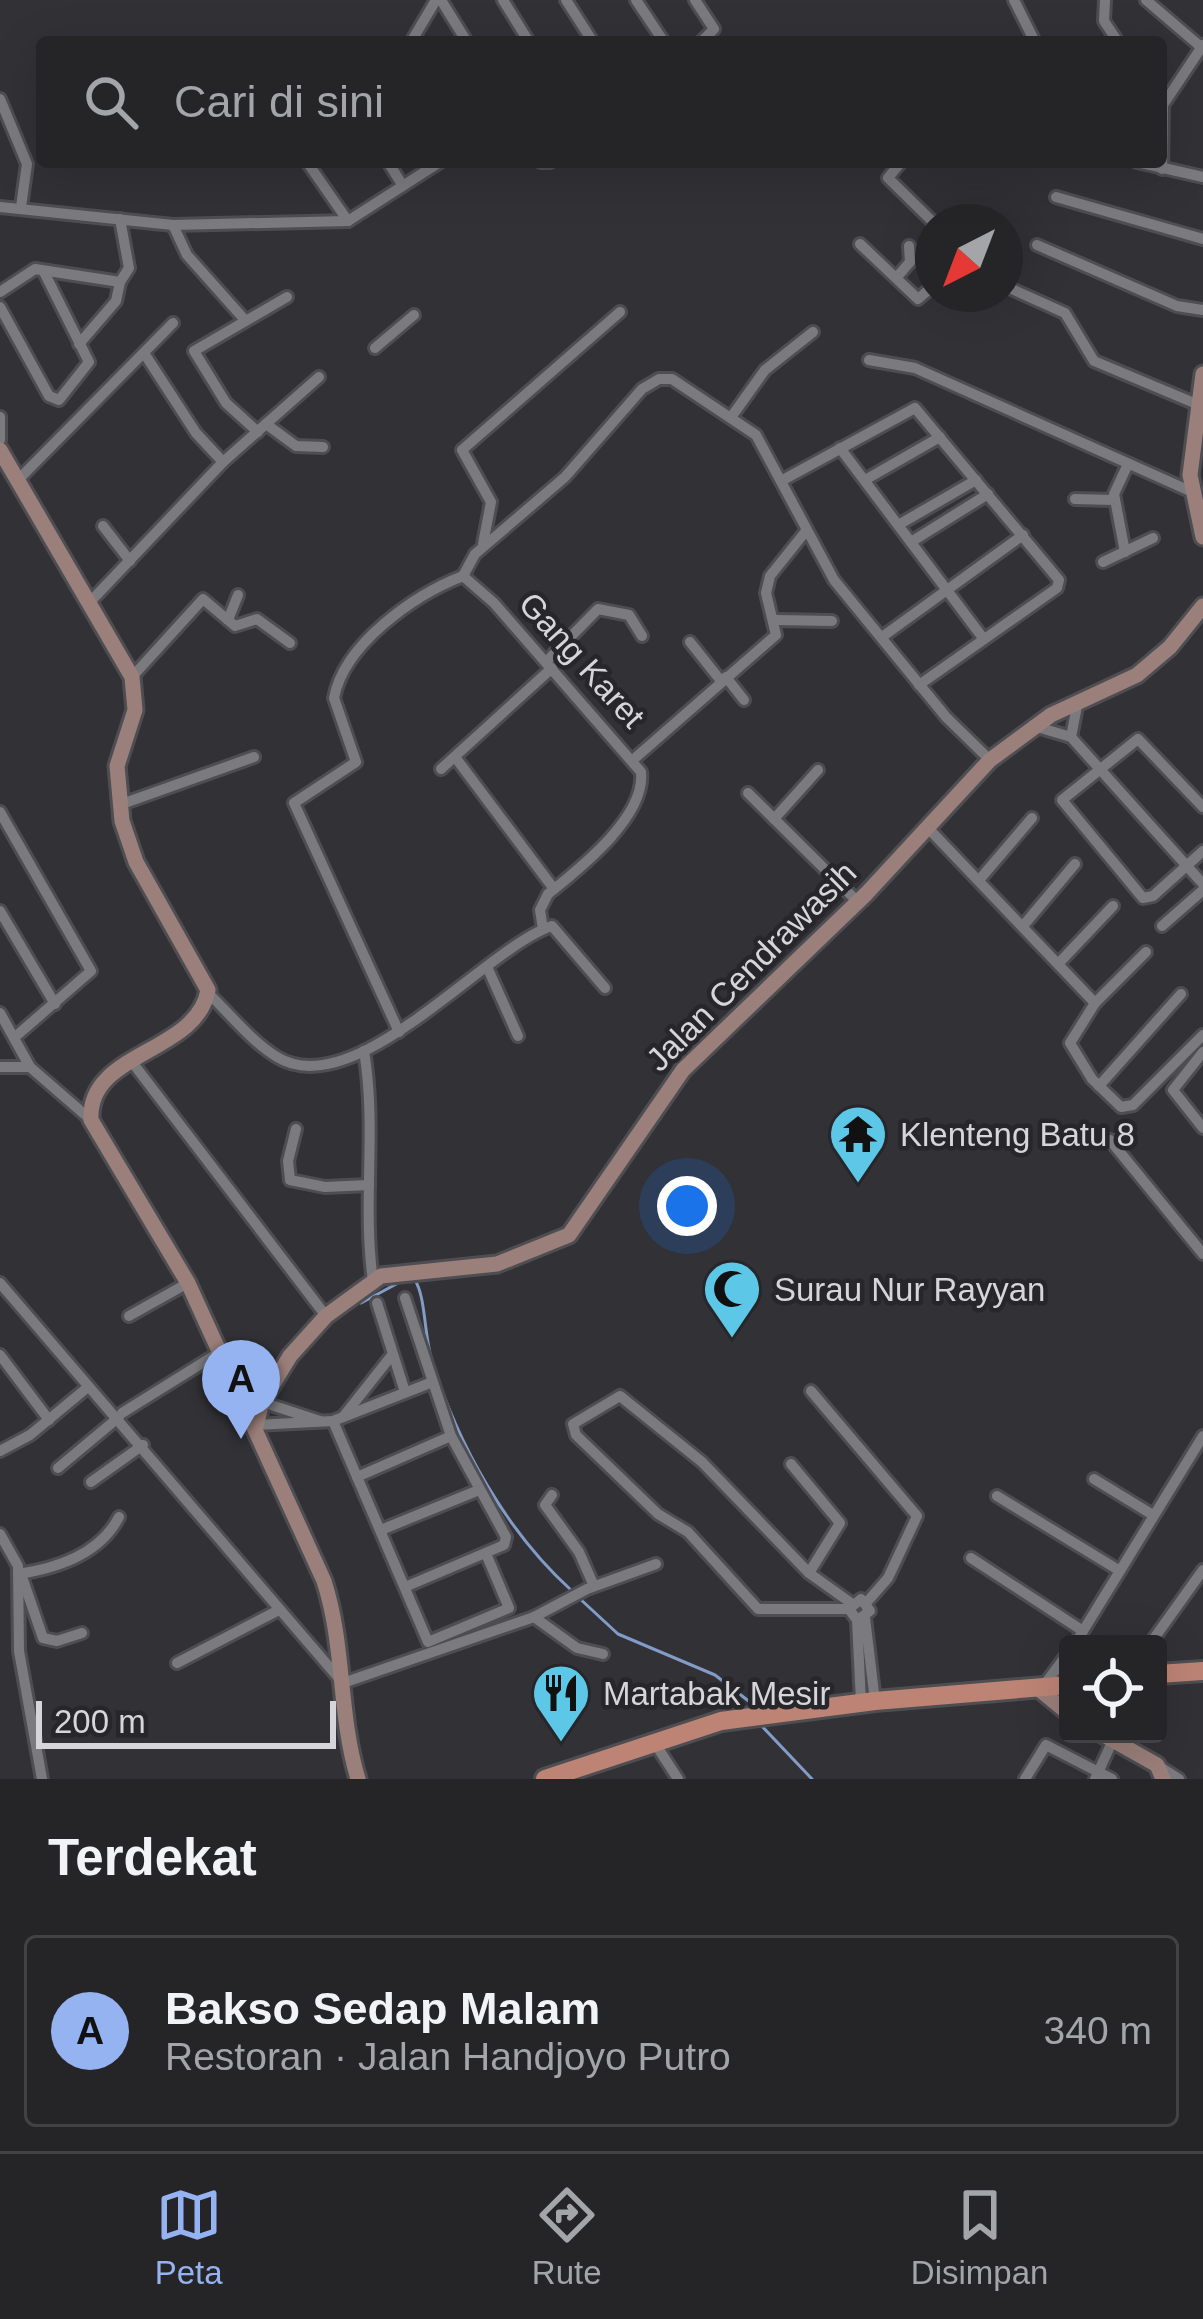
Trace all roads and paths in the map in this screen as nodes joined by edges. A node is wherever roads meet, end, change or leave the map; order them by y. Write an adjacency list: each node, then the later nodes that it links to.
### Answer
1 (439, 0): 9 (street); 10 (street)
2 (503, 0): 11 (street)
3 (566, 0): 12 (street)
4 (635, 0): 13 (street)
5 (695, 0): 14 (street)
6 (1014, 0): 15 (street)
7 (1105, 0): 16 (street)
8 (1147, 0): 17 (street)
9 (415, 36)
10 (463, 36)
11 (525, 36)
12 (589, 36)
13 (660, 36)
14 (707, 36)
15 (1032, 36)
16 (1114, 36)
17 (1202, 46): 18 (street)
18 (1167, 82)
19 (0, 99): 31 (street)
20 (311, 168): 33 (street)
21 (392, 168): 27 (street)
22 (419, 168): 27 (street)
23 (896, 168): 29 (street)
24 (1159, 168): 25 (street)
25 (1162, 169): 26 (street)
26 (1203, 177)
27 (404, 186): 33 (street)
28 (1056, 197): 35 (street)
29 (915, 204)
30 (0, 207): 31 (street)
31 (21, 207): 32 (street)
32 (120, 219): 34 (street); 41 (street)
33 (348, 221): 34 (street)
34 (173, 225): 50 (street)
35 (1203, 239)
36 (860, 244): 40 (street)
37 (1037, 245): 47 (street)
38 (908, 246): 40 (street)
39 (44, 272): 41 (street); 42 (street); 53 (street)
40 (897, 278): 44 (street)
41 (120, 282): 53 (street)
42 (0, 292)
43 (1023, 294): 59 (street)
44 (915, 296)
45 (287, 297): 50 (street)
46 (0, 307): 53 (street)
47 (1203, 310)
48 (620, 312): 85 (street)
49 (414, 315): 54 (street)
50 (244, 319): 62 (street)
51 (173, 323): 55 (street)
52 (813, 332): 60 (street)
53 (79, 344)
54 (375, 348)
55 (144, 352): 68 (street); 70 (street)
56 (869, 360): 69 (street)
57 (1203, 374): 59 (street)
58 (319, 377): 62 (street)
59 (1199, 405): 74 (street)
60 (732, 416): 73 (street); 85 (street)
61 (0, 417): 64 (street)
62 (262, 428): 65 (street); 68 (street)
63 (940, 437): 66 (street); 71 (street); 72 (street)
64 (0, 440)
65 (323, 446)
66 (840, 448): 71 (street); 73 (street)
67 (0, 450): 70 (street)
68 (223, 463): 87 (street)
69 (1128, 464): 74 (street); 77 (street)
70 (20, 478): 92 (street)
71 (866, 480): 78 (street)
72 (976, 480): 75 (street); 78 (street)
73 (781, 481): 80 (street)
74 (1197, 491): 82 (street)
75 (988, 494): 81 (street); 84 (street)
76 (1075, 500): 77 (street)
77 (1114, 500): 86 (street)
78 (900, 524): 84 (street)
79 (103, 526): 87 (street)
80 (806, 531): 95 (street); 98 (street)
81 (1023, 535): 90 (street); 99 (street)
82 (1203, 537)
83 (1153, 538): 86 (street)
84 (911, 542): 90 (street)
85 (482, 547): 89 (street)
86 (1125, 551): 88 (street)
87 (130, 561): 92 (street)
88 (1103, 562)
89 (463, 576): 102 (street, Gang Karet); 145 (street)
90 (946, 590): 98 (street); 99 (street)
91 (238, 595): 94 (street)
92 (91, 601): 103 (street)
93 (1203, 606): 107 (street, Jalan Cendrawasih)
94 (228, 620): 101 (street); 103 (street)
95 (776, 620): 96 (street); 104 (street)
96 (832, 621)
97 (642, 636): 102 (street)
98 (882, 638): 105 (street)
99 (982, 638): 105 (street)
100 (690, 642): 104 (street)
101 (290, 643)
102 (549, 664): 111 (street); 112 (street, Gang Karet)
103 (132, 677): 118 (street)
104 (724, 679): 106 (street); 112 (street)
105 (920, 685): 113 (street)
106 (744, 700)
107 (1077, 706): 108 (street, Jalan Cendrawasih); 109 (street)
108 (1034, 726): 109 (street); 113 (street, Jalan Cendrawasih)
109 (1071, 737): 116 (street)
110 (254, 757): 118 (street)
111 (454, 758): 114 (street); 129 (street)
112 (634, 759): 129 (street, Gang Karet)
113 (990, 760): 123 (street, Jalan Cendrawasih)
114 (441, 769)
115 (818, 770): 122 (street)
116 (1100, 770): 119 (street); 126 (street); 126 (street)
117 (748, 793): 122 (street)
118 (119, 805): 140 (street)
119 (1203, 807)
120 (0, 812): 142 (street)
121 (1032, 818): 127 (street)
122 (774, 819): 130 (street)
123 (928, 828): 127 (street); 130 (street, Jalan Cendrawasih)
124 (1203, 851): 126 (street)
125 (1075, 864): 133 (street)
126 (1186, 866): 128 (street)
127 (980, 879): 133 (street)
128 (1203, 887): 134 (street)
129 (554, 889): 135 (street)
130 (858, 902): 161 (street, Jalan Cendrawasih)
131 (1112, 906): 137 (street)
132 (0, 911): 142 (street)
133 (1023, 926): 137 (street)
134 (1162, 926)
135 (548, 928): 138 (street); 139 (street)
136 (1146, 952): 143 (street)
137 (1059, 963): 143 (street)
138 (488, 969): 145 (street); 148 (street)
139 (605, 988)
140 (208, 994): 149 (street); 151 (street)
141 (1181, 994): 154 (street)
142 (55, 1004): 147 (street)
143 (1095, 1004): 154 (street)
144 (0, 1013): 147 (street)
145 (399, 1032): 149 (street)
146 (1203, 1035): 154 (street)
147 (14, 1036): 153 (street)
148 (518, 1036)
149 (364, 1051): 159 (street)
150 (1203, 1052): 156 (street)
151 (132, 1061): 155 (street); 167 (street)
152 (0, 1067): 153 (street)
153 (30, 1067): 155 (street)
154 (1099, 1086)
155 (91, 1120): 163 (street)
156 (1203, 1128)
157 (296, 1129): 159 (street)
158 (1110, 1140): 160 (street)
159 (369, 1185): 161 (street)
160 (1203, 1254)
161 (373, 1281): 167 (street, Jalan Cendrawasih)
162 (0, 1283): 172 (street)
163 (188, 1283): 166 (street); 168 (street)
164 (405, 1298): 171 (street)
165 (377, 1303): 169 (street)
166 (129, 1316)
167 (326, 1316): 175 (street, Jalan Cendrawasih)
168 (220, 1352): 176 (street); 179 (street)
169 (392, 1354): 174 (street); 178 (street)
170 (0, 1355): 177 (street)
171 (430, 1383): 174 (street); 180 (street)
172 (88, 1387): 176 (street); 177 (street)
173 (811, 1391): 205 (street)
174 (405, 1392): 178 (street)
175 (262, 1402): 178 (street); 179 (street, Jalan Cendrawasih)
176 (120, 1415): 182 (street); 185 (street)
177 (49, 1420): 183 (street)
178 (333, 1420): 179 (street); 186 (street)
179 (255, 1430): 219 (street)
180 (451, 1436): 186 (street); 189 (street)
181 (1203, 1436): 192 (street)
182 (143, 1445): 188 (street); 207 (street)
183 (2, 1446)
184 (791, 1464): 202 (street)
185 (58, 1468)
186 (357, 1477): 194 (street)
187 (1094, 1479): 192 (street)
188 (91, 1482)
189 (479, 1490): 194 (street); 196 (street)
190 (552, 1495): 203 (street)
191 (998, 1496): 200 (street)
192 (1153, 1515): 200 (street)
193 (119, 1517): 201 (street)
194 (380, 1531): 204 (street)
195 (0, 1534): 201 (street)
196 (487, 1556): 204 (street); 204 (street)
197 (971, 1558): 210 (street)
198 (656, 1564): 203 (street)
199 (1203, 1570): 213 (street)
200 (1120, 1571): 210 (street)
201 (20, 1574): 211 (street); 229 (street)
202 (809, 1574): 206 (street); 206 (street)
203 (594, 1586): 208 (street)
204 (405, 1587)
205 (867, 1602): 206 (street); 209 (street)
206 (850, 1606): 209 (street)
207 (277, 1611): 215 (street); 219 (street)
208 (534, 1617): 214 (street); 219 (street)
209 (861, 1619): 222 (street)
210 (1083, 1631): 212 (street)
211 (82, 1633)
212 (1081, 1635)
213 (1156, 1635)
214 (603, 1654)
215 (177, 1663)
216 (1059, 1665): 221 (street)
217 (1203, 1671): 218 (main road)
218 (1167, 1673)
219 (343, 1683): 230 (street)
220 (1059, 1687): 221 (main road)
221 (1040, 1690): 222 (main road); 223 (street)
222 (868, 1701): 224 (main road)
223 (1059, 1706)
224 (652, 1740): 231 (main road); 232 (street)
225 (1106, 1743): 228 (street)
226 (1117, 1743): 227 (street)
227 (1160, 1772): 235 (street)
228 (1097, 1775): 233 (street); 234 (street)
229 (43, 1779)
230 (358, 1779)
231 (545, 1779)
232 (678, 1779)
233 (1025, 1779)
234 (1112, 1779)
235 (1179, 1779)

